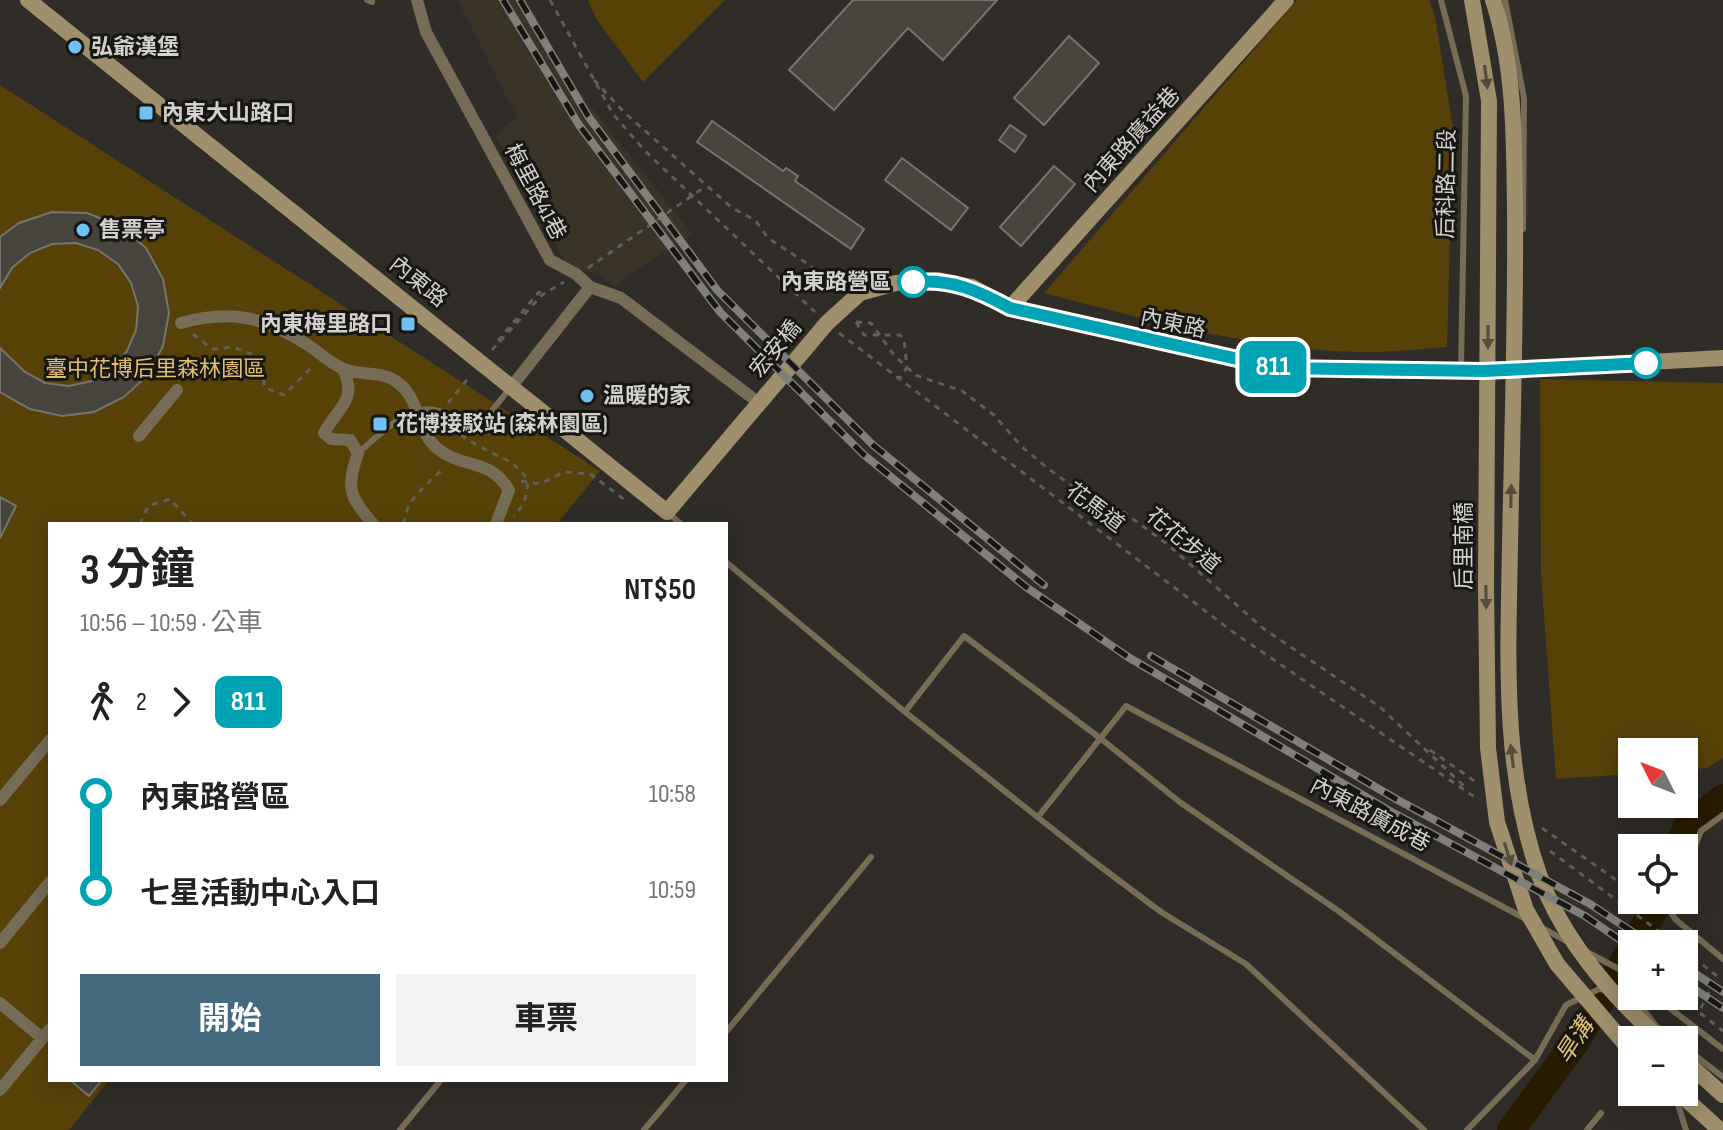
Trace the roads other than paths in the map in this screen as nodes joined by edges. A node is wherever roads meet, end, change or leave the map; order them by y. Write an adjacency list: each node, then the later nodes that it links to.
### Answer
1 (28, 0): 16 (street, 內東路)
2 (417, 0): 8 (street, 梅里路41巷)
3 (1286, 0): 9 (street, 內東路廣益巷)
4 (1441, 0): 15 (lane, 后科路二段)
5 (1472, 0): 46 (street, 后里南橋, one-way to 46)
6 (1493, 0): 43 (street, 后里南橋, one-way to 6)
7 (1505, 0): 14 (lane)
8 (590, 287): 16 (street); 18 (street, 梅里路41巷)
9 (1010, 308): 11 (street, 內東路); 15 (street, 內東路)
10 (181, 323): 13 (street)
11 (827, 323): 18 (street, 宏安橋)
12 (1723, 358): 14 (street, 內東路)
13 (343, 369): 19 (street); 21 (street)
14 (1516, 369): 15 (street, 內東路)
15 (1461, 371)
16 (512, 386): 19 (lane); 22 (street, 內東路)
17 (177, 390): 20 (street)
18 (759, 403): 22 (street)
19 (419, 411): 21 (lane); 24 (street)
20 (139, 436)
21 (358, 453): 23 (street)
22 (667, 512): 25 (lane)
23 (371, 522)
24 (497, 522)
25 (679, 522)
26 (728, 564): 27 (lane)
27 (905, 712): 28 (lane); 32 (lane)
28 (1100, 738): 32 (lane, 內東路廣成巷); 39 (lane, 內東路廣成巷); 49 (lane)
29 (48, 742): 30 (street)
30 (0, 800)
31 (1723, 815): 33 (lane)
32 (1038, 817): 62 (lane)
33 (1698, 839)
34 (871, 857): 44 (lane)
35 (48, 884): 37 (street)
36 (1672, 914): 38 (lane)
37 (0, 943)
38 (1723, 959)
39 (1618, 969)
40 (1618, 993): 49 (lane)
41 (0, 1003): 45 (street)
42 (1672, 1010): 47 (lane)
43 (1650, 1026)
44 (728, 1030)
45 (46, 1033): 55 (street)
46 (1618, 1036)
47 (1723, 1049)
48 (1698, 1058): 52 (lane)
49 (1535, 1060): 63 (lane)
50 (1698, 1073): 56 (street)
51 (1698, 1076): 52 (lane)
52 (1722, 1076)
53 (439, 1082): 60 (lane)
54 (684, 1082): 61 (lane)
55 (0, 1090)
56 (1723, 1095)
57 (1680, 1106): 65 (lane)
58 (1691, 1106): 66 (street)
59 (1601, 1113): 64 (lane)
60 (400, 1130)
61 (644, 1130)
62 (1424, 1130)
63 (1467, 1130)
64 (1587, 1130)
65 (1686, 1130)
66 (1720, 1130)

